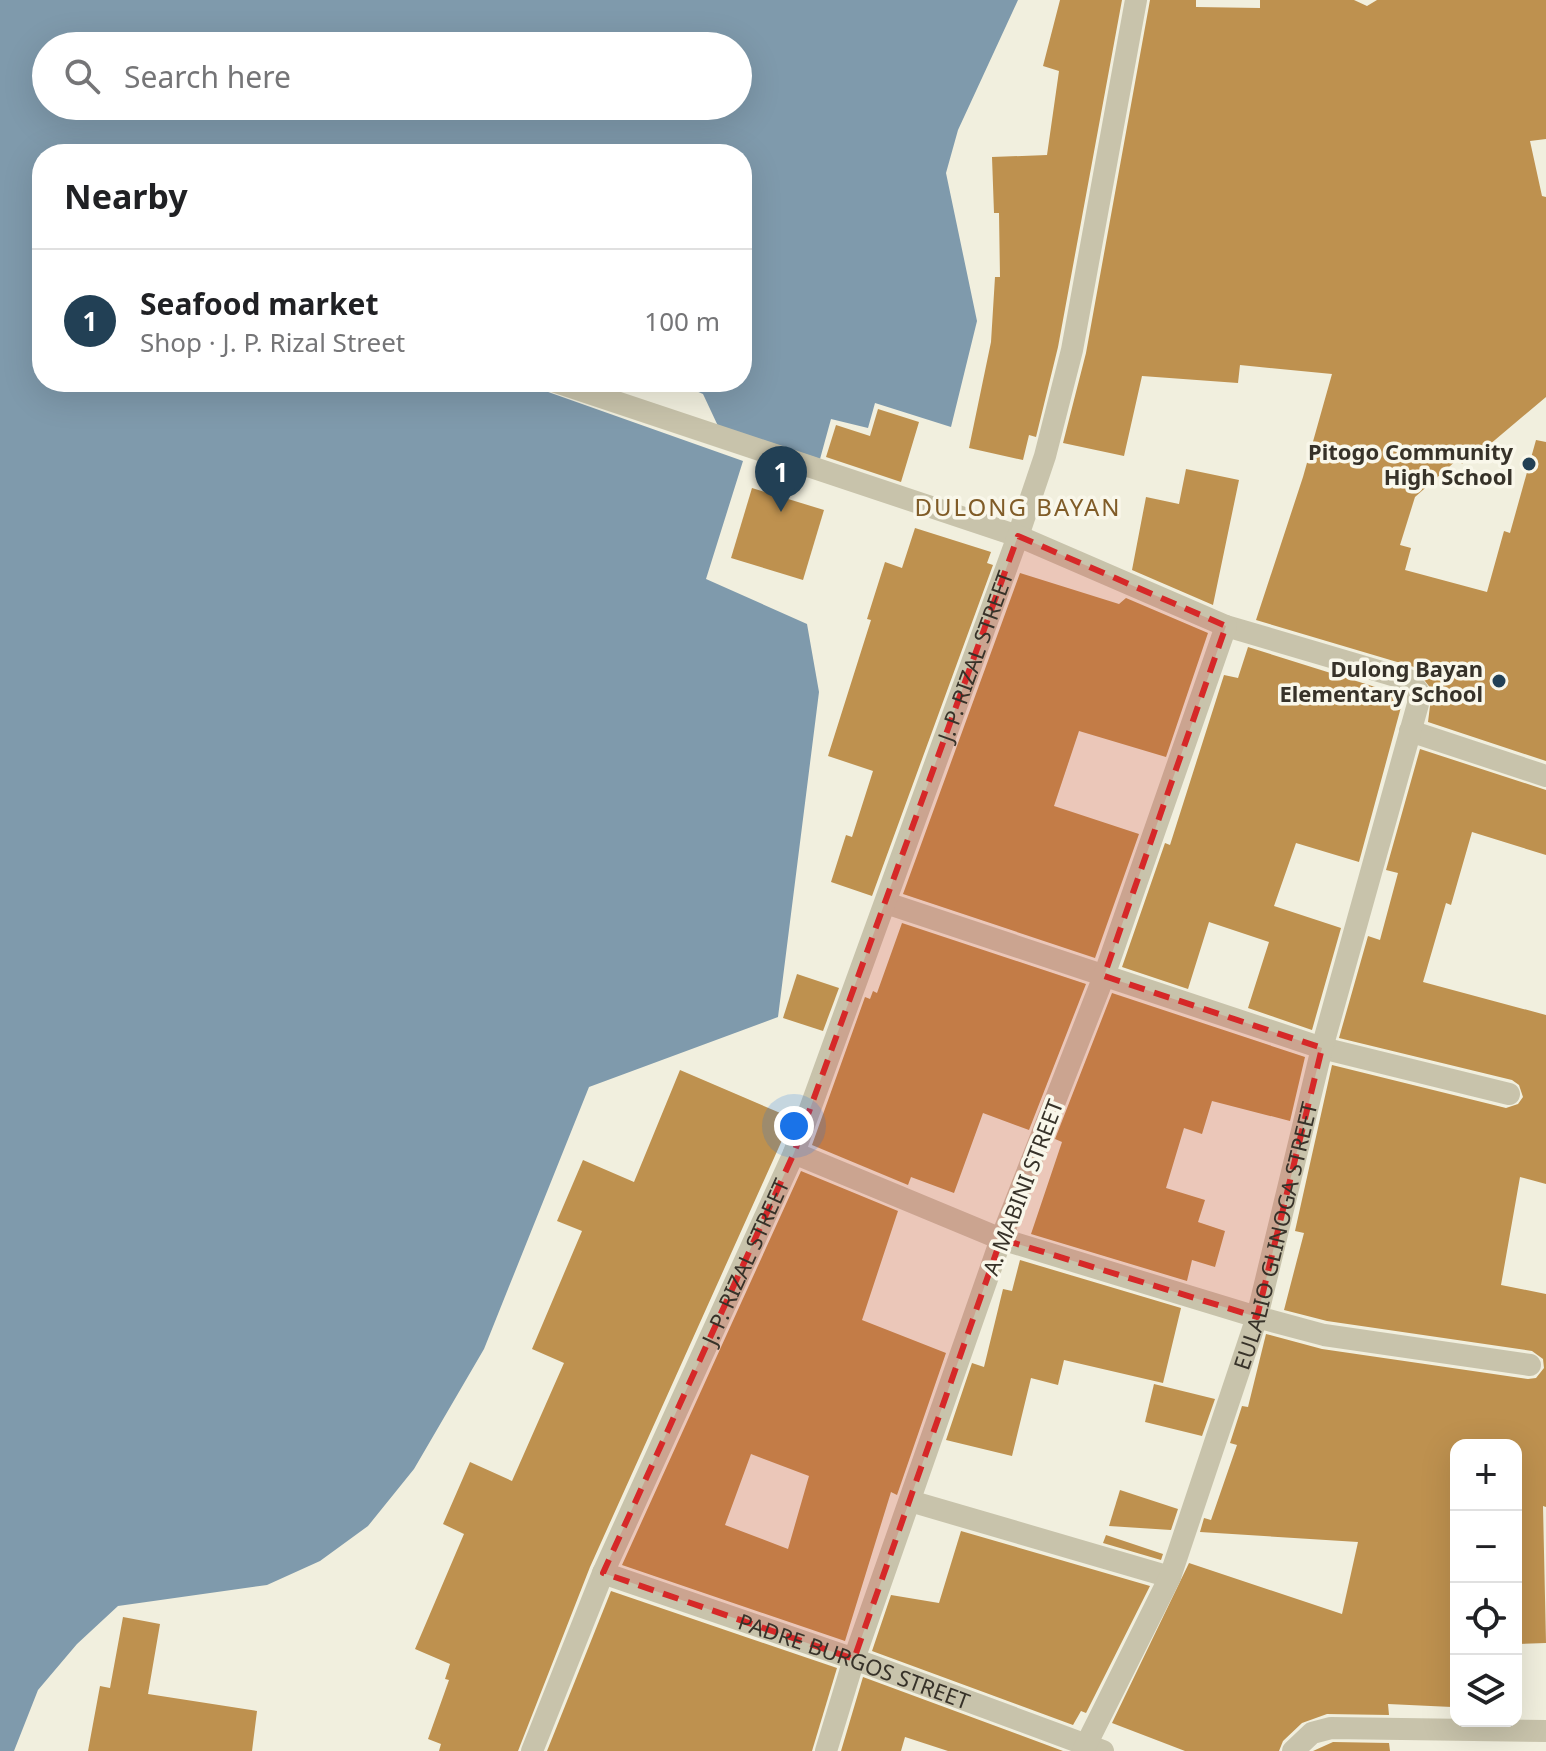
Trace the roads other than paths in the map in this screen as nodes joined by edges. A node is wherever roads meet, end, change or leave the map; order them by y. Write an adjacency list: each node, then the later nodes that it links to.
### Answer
1 (1136, 0): 3 (street, J. P. RIZAL STREET)
2 (586, 392): 3 (street)
3 (1018, 536): 4 (street); 7 (street, J. P. RIZAL STREET)
4 (1226, 626): 5 (street, EULALIO GLINOGA STREET); 8 (street, A. MABINI STREET)
5 (1410, 731): 6 (street); 9 (street, EULALIO GLINOGA STREET)
6 (1546, 776)
7 (886, 903): 8 (street); 11 (street, J. P. RIZAL STREET)
8 (1104, 976): 9 (street); 12 (street, A. MABINI STREET)
9 (1322, 1048): 10 (street); 13 (street, EULALIO GLINOGA STREET)
10 (1509, 1094)
11 (794, 1153): 12 (street); 16 (street, J. P. RIZAL STREET)
12 (1001, 1239): 13 (street); 15 (street, A. MABINI STREET)
13 (1257, 1317): 14 (street); 17 (street, EULALIO GLINOGA STREET)
14 (1530, 1365)
15 (910, 1501): 17 (street); 18 (street, A. MABINI STREET)
16 (603, 1573): 18 (street, PADRE BURGOS STREET); 21 (street, J. P. RIZAL STREET)
17 (1170, 1577): 20 (street, EULALIO GLINOGA STREET)
18 (854, 1659): 20 (street, PADRE BURGOS STREET); 22 (street, A. MABINI STREET)
19 (1546, 1731): 23 (street)
20 (1091, 1749)
21 (532, 1751)
22 (826, 1751)
23 (1293, 1751)

